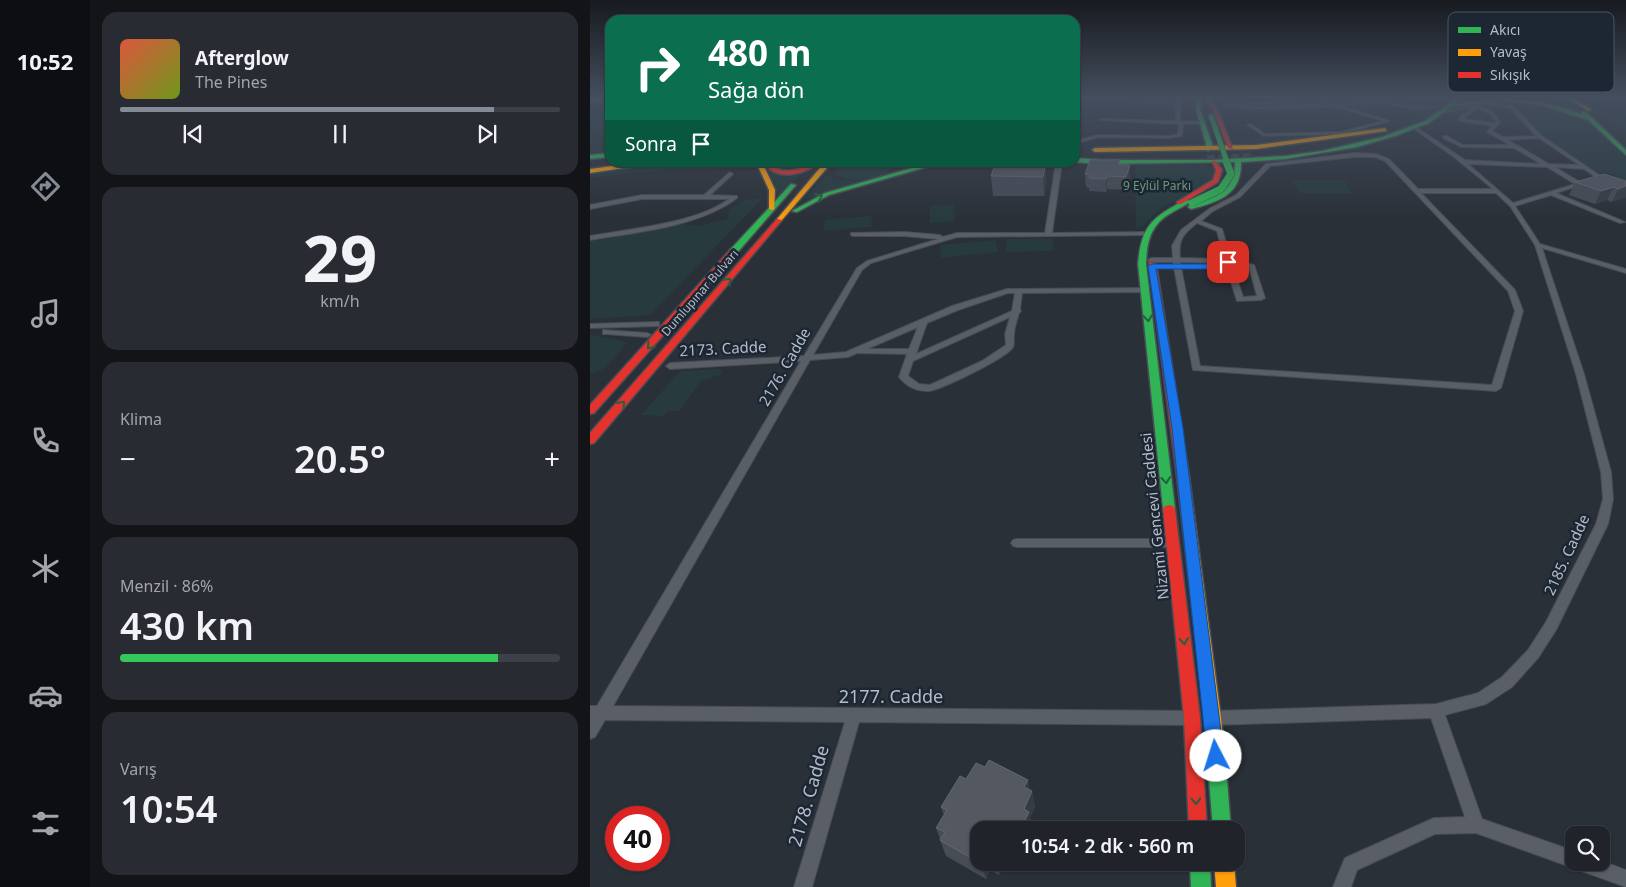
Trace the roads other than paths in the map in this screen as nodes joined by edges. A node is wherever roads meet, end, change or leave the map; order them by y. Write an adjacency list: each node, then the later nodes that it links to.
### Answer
1 (1093, 137): 14 (street)
2 (1205, 137): 18 (main road)
3 (1216, 137): 20 (main road)
4 (1220, 137): 20 (main road)
5 (1349, 137): 20 (main road)
6 (1361, 137): 21 (main road)
7 (1383, 137): 27 (main road)
8 (1429, 137): 28 (street, 2185. Cadde)
9 (1445, 137): 15 (street)
10 (1532, 137): 13 (street)
11 (1540, 137): 40 (street)
12 (1611, 137): 19 (main road)
13 (1500, 139): 15 (street)
14 (1080, 141)
15 (1515, 147): 29 (street)
16 (1080, 151): 18 (main road)
17 (1080, 151): 18 (main road)
18 (1204, 151): 20 (main road); 20 (main road); 24 (main road)
19 (1626, 151)
20 (1223, 152): 23 (main road); 27 (main road); 27 (main road); 52 (main road, Nizami Gencevi Caddesi); 52 (main road, Nizami Gencevi Caddesi, bridge)
21 (1248, 154)
22 (605, 158): 25 (main road)
23 (1080, 159)
24 (1080, 159)
25 (590, 160): 26 (main road)
26 (605, 161)
27 (1238, 161): 52 (main road, Nizami Gencevi Caddesi)
28 (1464, 162): 29 (street); 44 (street, 2185. Cadde)
29 (1550, 165): 40 (street); 43 (street)
30 (622, 167): 41 (main road)
31 (762, 167): 51 (main road)
32 (774, 167): 33 (main road)
33 (806, 167)
34 (810, 167): 51 (main road, Dumlupınar Bulvarı)
35 (825, 167): 58 (main road, Dumlupınar Bulvarı)
36 (829, 167): 37 (main road)
37 (898, 167)
38 (917, 167): 58 (main road, one-way to 38)
39 (1058, 167): 57 (street)
40 (1585, 167): 43 (street)
41 (590, 171)
42 (730, 174): 48 (street)
43 (1580, 184): 47 (street)
44 (1492, 186): 45 (street); 46 (street, 2185. Cadde)
45 (1416, 189): 46 (street); 53 (street); 64 (street)
46 (1498, 191): 49 (street, 2185. Cadde)
47 (1551, 193): 49 (street); 54 (street)
48 (706, 196): 50 (street); 59 (street)
49 (1512, 205): 61 (street, 2185. Cadde)
50 (590, 207)
51 (772, 209): 78 (main road, Dumlupınar Bulvarı, one-way to 78)
52 (1172, 212): 56 (main road, Nizami Gencevi Caddesi); 63 (main road, Nizami Gencevi Caddesi)
53 (1196, 221): 62 (street); 64 (street)
54 (1622, 222)
55 (853, 234): 60 (street)
56 (1144, 234): 57 (street, 2176. Cadde); 66 (main road, Nizami Gencevi Caddesi)
57 (1048, 235): 60 (street, 2176. Cadde)
58 (766, 236): 79 (main road, Dumlupınar Bulvarı, one-way to 58)
59 (590, 238)
60 (943, 238): 76 (street, 2176. Cadde)
61 (1538, 245): 65 (street); 82 (street, 2185. Cadde)
62 (1228, 262): 62 (street); 64 (street)
63 (1152, 263): 64 (street); 86 (main road, Nizami Gencevi Caddesi)
64 (1177, 263)
65 (1626, 271)
66 (1145, 290): 67 (street); 81 (main road, Nizami Gencevi Caddesi, one-way to 81)
67 (1019, 291): 68 (street); 69 (street)
68 (1017, 311): 75 (street); 75 (street)
69 (924, 321): 74 (street); 75 (street)
70 (656, 324): 71 (street)
71 (590, 326)
72 (590, 330): 73 (street)
73 (647, 335)
74 (854, 351): 75 (street); 76 (street, 2173. Cadde)
75 (911, 356)
76 (808, 358): 77 (street, 2173. Cadde); 83 (street, 2176. Cadde)
77 (670, 366)
78 (590, 411)
79 (590, 440)
80 (1017, 543): 81 (street)
81 (1174, 543): 85 (main road, Nizami Gencevi Caddesi, one-way to 85)
82 (1436, 711): 86 (street, 2185. Cadde); 90 (street)
83 (595, 713): 84 (street, 2177. Cadde); 87 (street, 2176. Cadde)
84 (854, 715): 85 (street, 2177. Cadde); 96 (street, 2178. Cadde)
85 (1192, 718): 86 (main road); 88 (main road, Nizami Gencevi Caddesi, one-way to 88)
86 (1213, 718): 89 (main road, Nizami Gencevi Caddesi)
87 (590, 732)
88 (1198, 821)
89 (1221, 821)
90 (1476, 825): 91 (street); 99 (street)
91 (1565, 857)
92 (1200, 871): 97 (main road)
93 (1225, 871): 98 (main road)
94 (1605, 871): 95 (street)
95 (1626, 879)
96 (803, 887)
97 (1201, 887)
98 (1226, 887)
99 (1342, 887)

